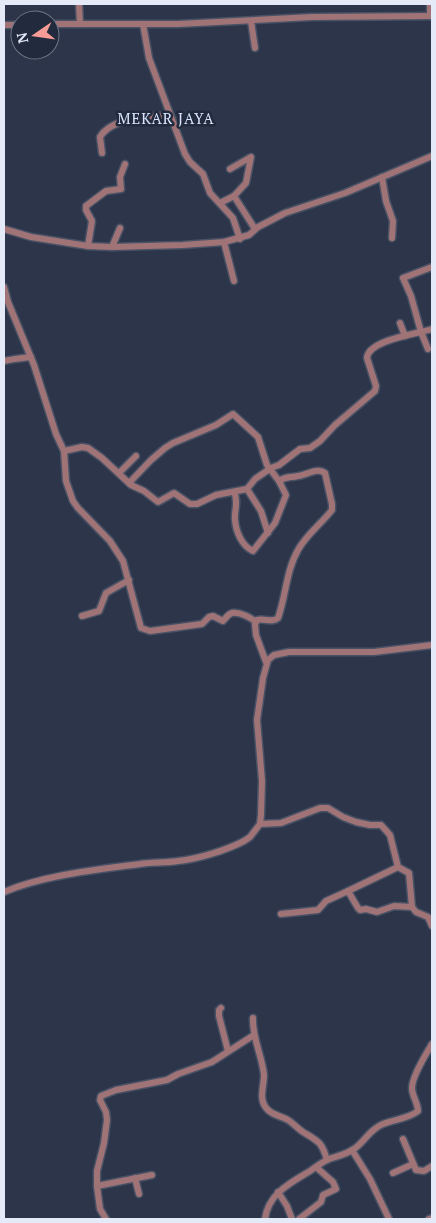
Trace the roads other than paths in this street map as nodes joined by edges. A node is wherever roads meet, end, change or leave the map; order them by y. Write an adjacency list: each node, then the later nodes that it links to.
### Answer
1 (79, 4): 6 (street)
2 (430, 4): 3 (street)
3 (431, 16): 4 (street)
4 (251, 21): 7 (street); 8 (street)
5 (60, 24): 6 (street)
6 (80, 24): 7 (street)
7 (144, 24): 9 (street)
8 (256, 48)
9 (170, 115): 10 (street); 16 (street)
10 (102, 152)
11 (432, 156): 14 (street)
12 (125, 164): 23 (street)
13 (230, 169): 15 (street)
14 (382, 178): 19 (street); 20 (street)
15 (234, 196): 16 (street); 19 (street)
16 (220, 203): 21 (street)
17 (120, 228): 24 (street)
18 (4, 229): 23 (street)
19 (256, 229): 21 (street)
20 (392, 238)
21 (240, 239): 22 (street)
22 (224, 242): 24 (street); 26 (street)
23 (88, 246): 24 (street)
24 (112, 247)
25 (432, 267): 31 (street)
26 (234, 281)
27 (4, 287): 28 (street)
28 (6, 302): 34 (street)
29 (400, 323): 32 (street)
30 (432, 329): 31 (street)
31 (421, 332): 32 (street); 33 (street)
32 (404, 336): 38 (street)
33 (428, 349)
34 (31, 357): 35 (street); 36 (street)
35 (4, 361)
36 (64, 451): 39 (street); 45 (street)
37 (136, 456): 39 (street)
38 (269, 469): 40 (street); 41 (street); 42 (street)
39 (119, 473): 41 (street)
40 (279, 481): 44 (street); 47 (street)
41 (129, 483): 43 (street)
42 (247, 489): 43 (street); 44 (street)
43 (234, 492): 44 (street)
44 (268, 532)
45 (129, 580): 46 (street); 47 (street)
46 (82, 616)
47 (256, 622): 49 (street)
48 (432, 645): 49 (street)
49 (266, 662): 50 (street)
50 (260, 824): 51 (street); 53 (street)
51 (398, 867): 52 (street); 54 (street)
52 (348, 891): 54 (street); 55 (street)
53 (4, 892)
54 (412, 907): 56 (street)
55 (281, 914)
56 (432, 926)
57 (221, 1008): 61 (street)
58 (252, 1018): 59 (street)
59 (254, 1036): 61 (street); 64 (street)
60 (432, 1044): 63 (street)
61 (228, 1051): 71 (street)
62 (403, 1139): 65 (street)
63 (352, 1150): 64 (street); 79 (street)
64 (327, 1160): 67 (street)
65 (413, 1164): 66 (street); 68 (street)
66 (432, 1166)
67 (316, 1167): 72 (street); 78 (street)
68 (393, 1173)
69 (152, 1175): 70 (street)
70 (135, 1178): 71 (street); 73 (street)
71 (97, 1186): 75 (street)
72 (278, 1192): 76 (street); 77 (street)
73 (139, 1194)
74 (432, 1218): 80 (street)
75 (106, 1219)
76 (265, 1219)
77 (292, 1219)
78 (300, 1219)
79 (389, 1219)
80 (428, 1219)

